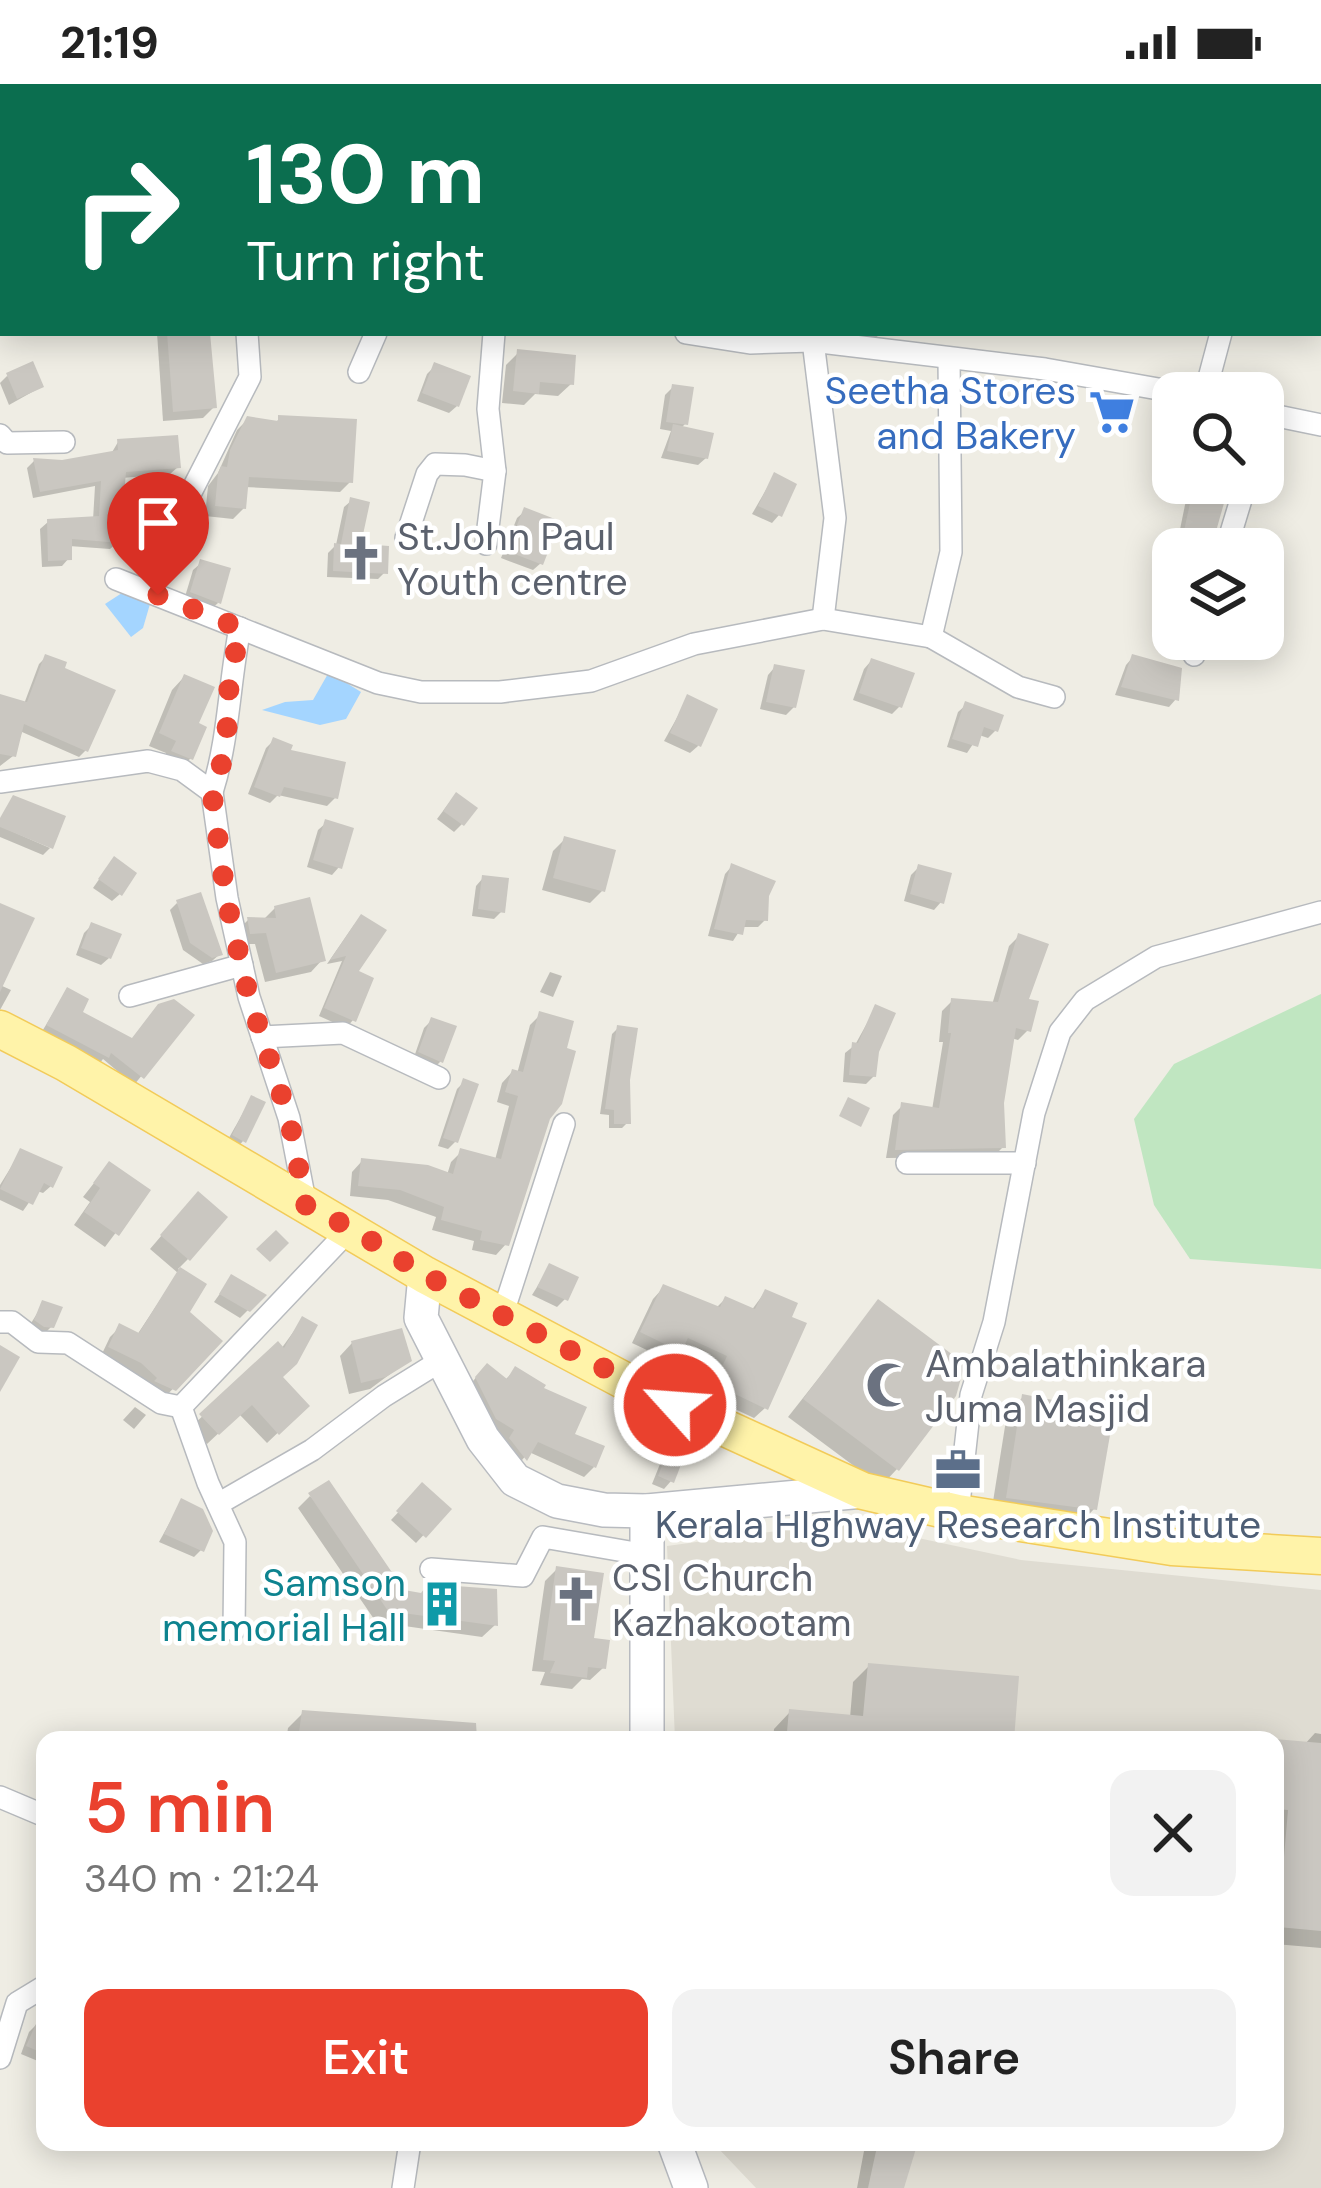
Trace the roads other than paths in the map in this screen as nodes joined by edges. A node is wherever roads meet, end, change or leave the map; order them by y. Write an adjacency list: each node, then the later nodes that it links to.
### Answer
1 (247, 336): 17 (street)
2 (375, 336): 9 (street)
3 (494, 336): 16 (street)
4 (703, 336): 6 (street)
5 (1220, 336): 10 (street)
6 (812, 337): 7 (street); 21 (street)
7 (904, 343): 8 (street)
8 (949, 358): 11 (street); 23 (street)
9 (358, 372)
10 (1211, 372)
11 (1152, 388)
12 (1284, 417): 13 (street)
13 (1321, 425)
14 (0, 435): 15 (street)
15 (64, 442)
16 (495, 471): 18 (street); 19 (street)
17 (186, 522)
18 (406, 538)
19 (486, 544)
20 (116, 579): 22 (street)
21 (823, 619): 22 (street); 23 (street)
22 (240, 628): 26 (street)
23 (931, 637): 24 (street)
24 (1054, 697)
25 (0, 782): 26 (street)
26 (212, 793): 28 (street)
27 (1321, 912): 35 (street)
28 (242, 965): 29 (street); 31 (street)
29 (130, 996)
30 (0, 1029): 36 (main road)
31 (262, 1037): 32 (street); 36 (street)
32 (439, 1078)
33 (564, 1124): 39 (street)
34 (907, 1163): 35 (street)
35 (1025, 1163): 46 (street)
36 (306, 1206): 37 (main road)
37 (351, 1228): 38 (main road); 42 (street)
38 (425, 1275): 39 (main road); 41 (main road)
39 (502, 1316): 43 (main road)
40 (0, 1322): 42 (street)
41 (442, 1360): 44 (street); 45 (main road)
42 (181, 1407): 44 (street)
43 (863, 1491): 45 (main road); 46 (main road)
44 (218, 1504): 50 (street)
45 (647, 1511): 47 (main road)
46 (958, 1513): 48 (main road)
47 (646, 1555): 49 (street); 51 (main road)
48 (1321, 1556)
49 (431, 1569)
50 (234, 1630)
51 (647, 1731)
52 (0, 1797): 53 (street)
53 (36, 1812)
54 (36, 1991): 55 (street)
55 (0, 2058)
56 (409, 2151): 58 (street)
57 (678, 2151): 59 (main road)
58 (403, 2188)
59 (692, 2188)

